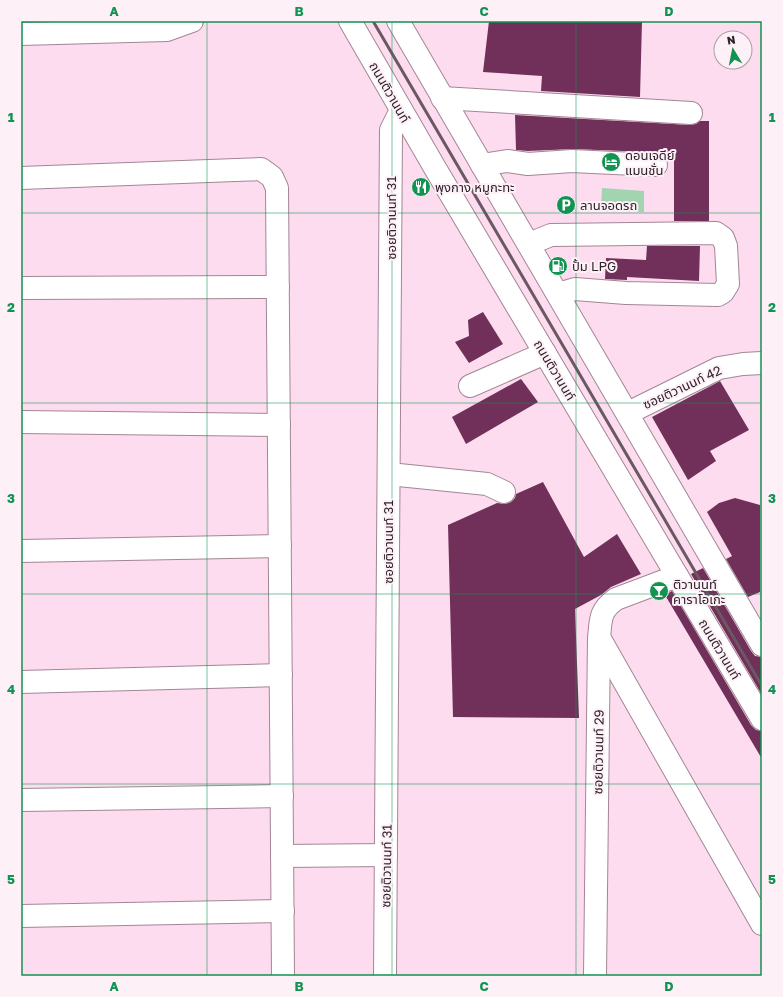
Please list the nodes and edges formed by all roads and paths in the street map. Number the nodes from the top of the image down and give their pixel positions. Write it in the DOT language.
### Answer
graph roads {
  1 [pos="192,21"];
  2 [pos="350,21"];
  3 [pos="398,21"];
  4 [pos="112,27"];
  5 [pos="21,34"];
  6 [pos="442,98"];
  7 [pos="401,110"];
  8 [pos="691,113"];
  9 [pos="482,165"];
  10 [pos="656,165"];
  11 [pos="21,178"];
  12 [pos="528,244"];
  13 [pos="21,288"];
  14 [pos="278,288"];
  15 [pos="558,294"];
  16 [pos="545,353"];
  17 [pos="762,363"];
  18 [pos="470,386"];
  19 [pos="628,413"];
  20 [pos="21,422"];
  21 [pos="279,425"];
  22 [pos="389,474"];
  23 [pos="504,492"];
  24 [pos="280,546"];
  25 [pos="21,552"];
  26 [pos="677,576"];
  27 [pos="599,638"];
  28 [pos="762,645"];
  29 [pos="281,675"];
  30 [pos="21,682"];
  31 [pos="762,719"];
  32 [pos="282,796"];
  33 [pos="21,800"];
  34 [pos="386,855"];
  35 [pos="282,856"];
  36 [pos="283,911"];
  37 [pos="21,916"];
  38 [pos="762,924"];
  39 [pos="283,976"];
  40 [pos="385,976"];
  41 [pos="595,976"];
  1 -- 4 [label="street"];
  2 -- 7 [label="street, ถนนติวานนท์"];
  3 -- 6 [label="street"];
  4 -- 5 [label="street"];
  6 -- 8 [label="street"];
  6 -- 9 [label="street"];
  7 -- 16 [label="street, ถนนติวานนท์"];
  7 -- 22 [label="street, ซอยติวานนท์ 31"];
  9 -- 10 [label="street"];
  9 -- 12 [label="street"];
  11 -- 14 [label="street"];
  12 -- 15 [label="street"];
  12 -- 15 [label="street"];
  13 -- 14 [label="street"];
  14 -- 21 [label="street"];
  15 -- 19 [label="street"];
  16 -- 18 [label="street"];
  16 -- 26 [label="street, ถนนติวานนท์"];
  17 -- 19 [label="street, ซอยติวานนท์ 42"];
  19 -- 28 [label="street"];
  20 -- 21 [label="street"];
  21 -- 24 [label="street"];
  22 -- 23 [label="street"];
  22 -- 34 [label="street, ซอยติวานนท์ 31"];
  24 -- 25 [label="street"];
  24 -- 29 [label="street"];
  26 -- 27 [label="street, ซอยติวานนท์ 29"];
  26 -- 31 [label="street, ถนนติวานนท์"];
  27 -- 38 [label="street"];
  27 -- 41 [label="street, ซอยติวานนท์ 29"];
  29 -- 30 [label="street"];
  29 -- 32 [label="street"];
  32 -- 33 [label="street"];
  32 -- 35 [label="street"];
  34 -- 35 [label="street"];
  34 -- 40 [label="street, ซอยติวานนท์ 31"];
  35 -- 36 [label="street"];
  36 -- 37 [label="street"];
  36 -- 39 [label="street"];
}
